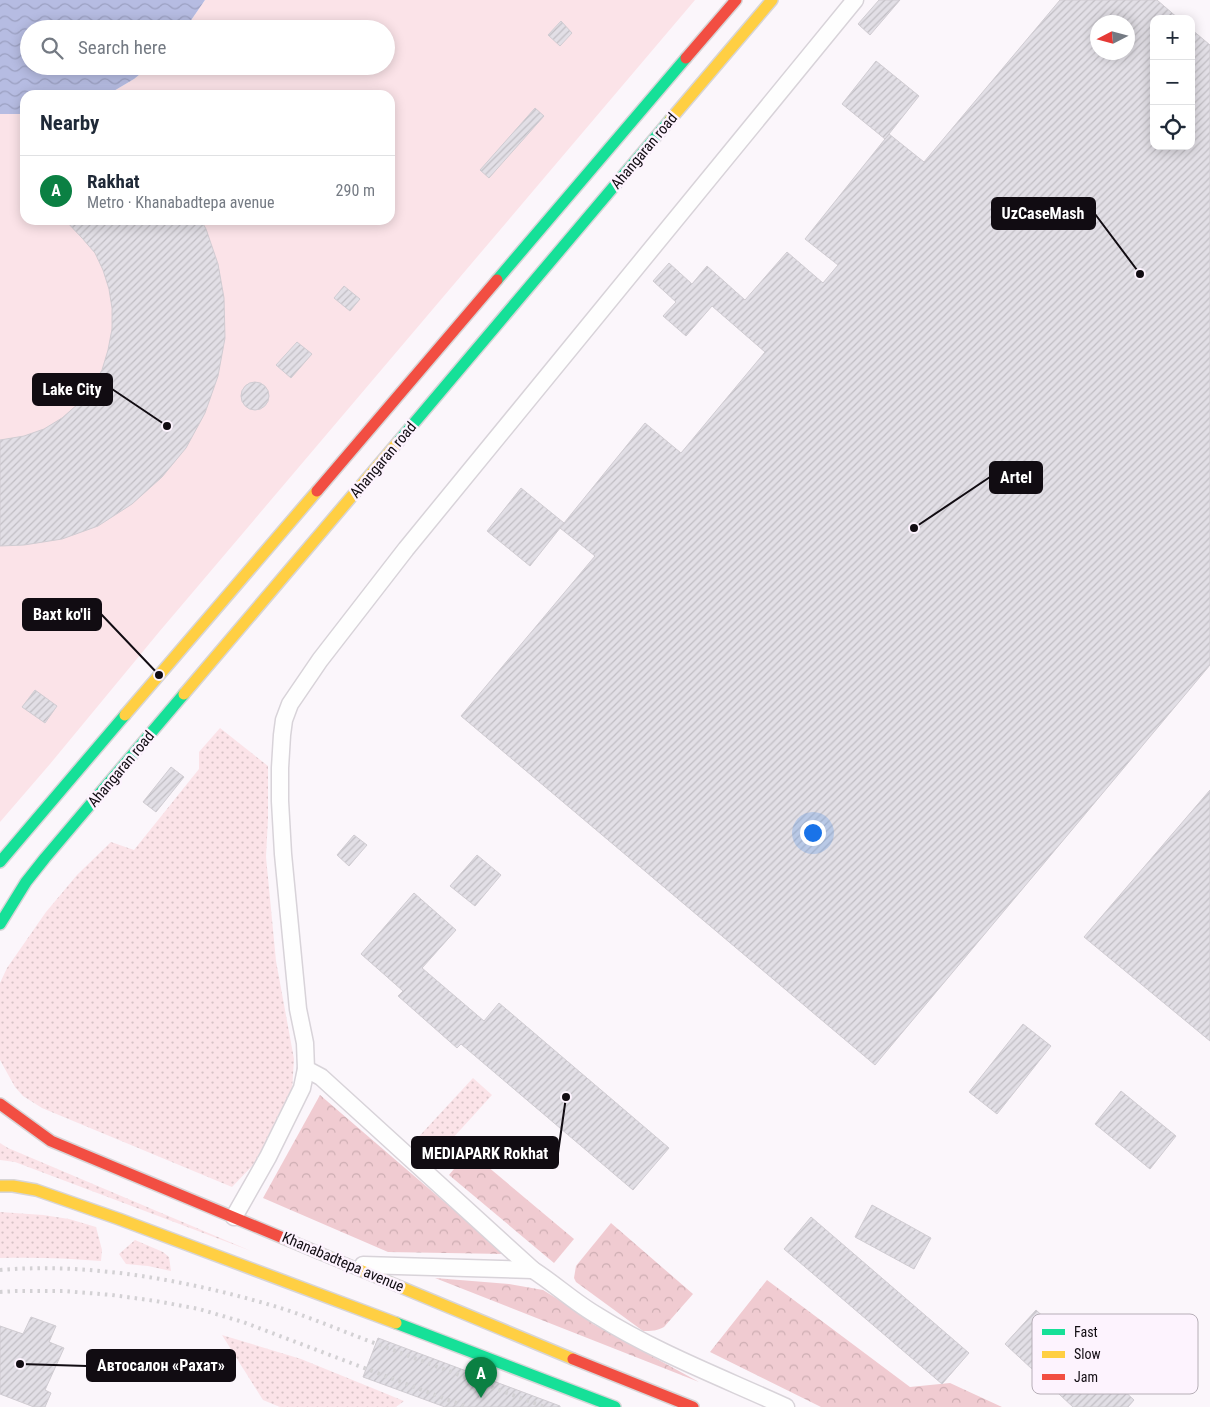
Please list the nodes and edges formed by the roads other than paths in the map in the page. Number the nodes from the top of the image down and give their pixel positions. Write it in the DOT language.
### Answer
graph roads {
  1 [pos="736,0"];
  2 [pos="772,0"];
  3 [pos="855,0"];
  4 [pos="0,862"];
  5 [pos="0,924"];
  6 [pos="306,1069"];
  7 [pos="1,1104"];
  8 [pos="0,1186"];
  9 [pos="234,1217"];
  10 [pos="348,1265"];
  11 [pos="533,1270"];
  12 [pos="615,1407"];
  13 [pos="693,1407"];
  14 [pos="786,1407"];
  1 -- 4 [label="highway, Ahangaran road"];
  2 -- 5 [label="highway, Ahangaran road"];
  3 -- 6 [label="street"];
  6 -- 9 [label="street"];
  6 -- 11 [label="street"];
  7 -- 9 [label="highway, Khanabadtepa avenue"];
  8 -- 12 [label="highway"];
  9 -- 10 [label="highway, Khanabadtepa avenue"];
  10 -- 11 [label="street"];
  10 -- 13 [label="highway, Khanabadtepa avenue"];
  11 -- 14 [label="street"];
}
